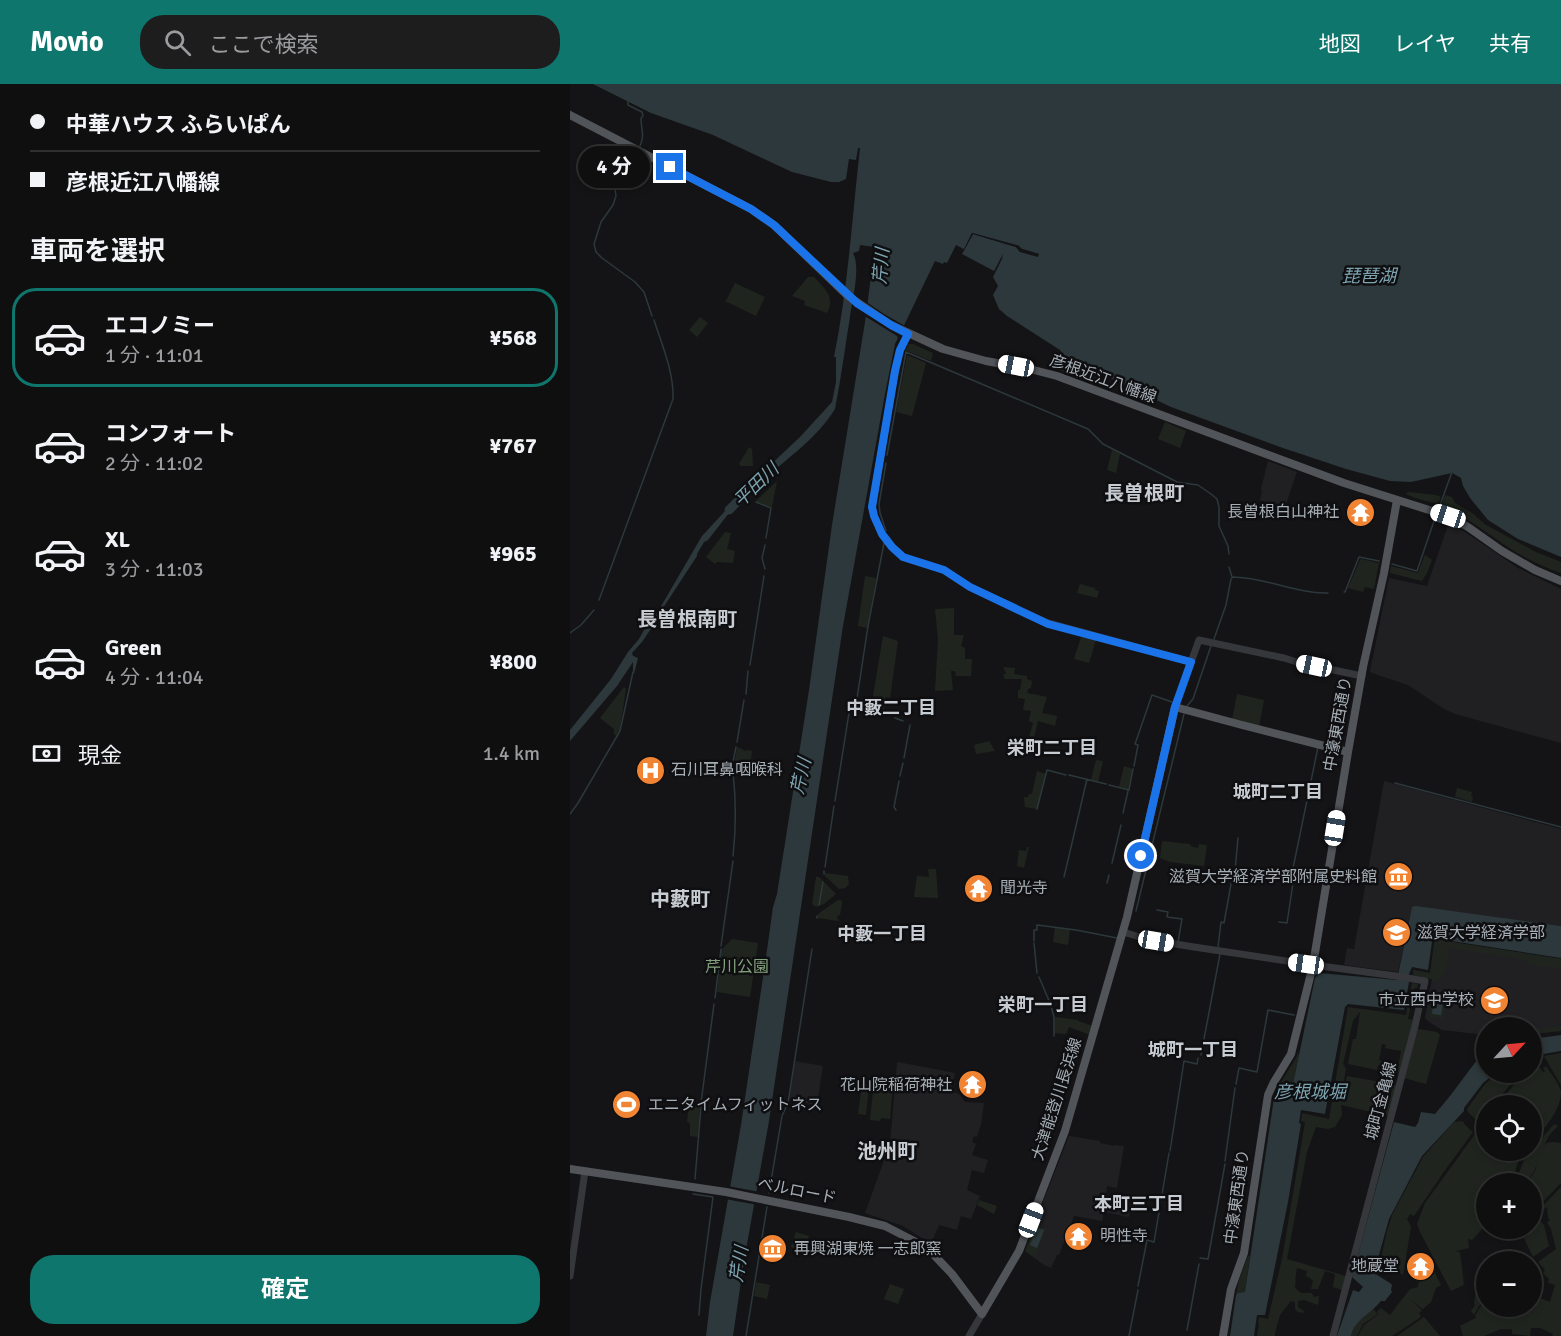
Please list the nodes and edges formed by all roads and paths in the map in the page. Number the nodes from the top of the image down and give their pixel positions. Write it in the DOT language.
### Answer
graph roads {
  1 [pos="570,115"];
  2 [pos="906,333"];
  3 [pos="1397,500"];
  4 [pos="1561,581"];
  5 [pos="1191,662"];
  6 [pos="1362,676"];
  7 [pos="1182,709"];
  8 [pos="1348,752"];
  9 [pos="1123,932"];
  10 [pos="1312,965"];
  11 [pos="570,1169"];
  12 [pos="585,1171"];
  13 [pos="570,1276"];
  14 [pos="982,1314"];
  15 [pos="969,1336"];
  16 [pos="1223,1336"];
  17 [pos="1333,1336"];
  1 -- 2 [label="main road, 彦根近江八幡線"];
  2 -- 3 [label="main road, 彦根近江八幡線"];
  2 -- 5 [label="street"];
  3 -- 4 [label="main road"];
  3 -- 6 [label="main road, 中濠東西通り"];
  5 -- 6 [label="street"];
  5 -- 7 [label="street"];
  6 -- 8 [label="main road, 中濠東西通り"];
  7 -- 8 [label="main road"];
  7 -- 9 [label="main road, 大津能登川長浜線"];
  8 -- 10 [label="main road, 中濠東西通り"];
  9 -- 10 [label="street, 城町金亀線"];
  9 -- 14 [label="main road, 大津能登川長浜線"];
  10 -- 16 [label="main road, 中濠東西通り"];
  10 -- 17 [label="street, 城町金亀線"];
  11 -- 12 [label="main road, ベルロード"];
  12 -- 13 [label="street"];
  12 -- 14 [label="main road, ベルロード"];
  14 -- 15 [label="street"];
}
